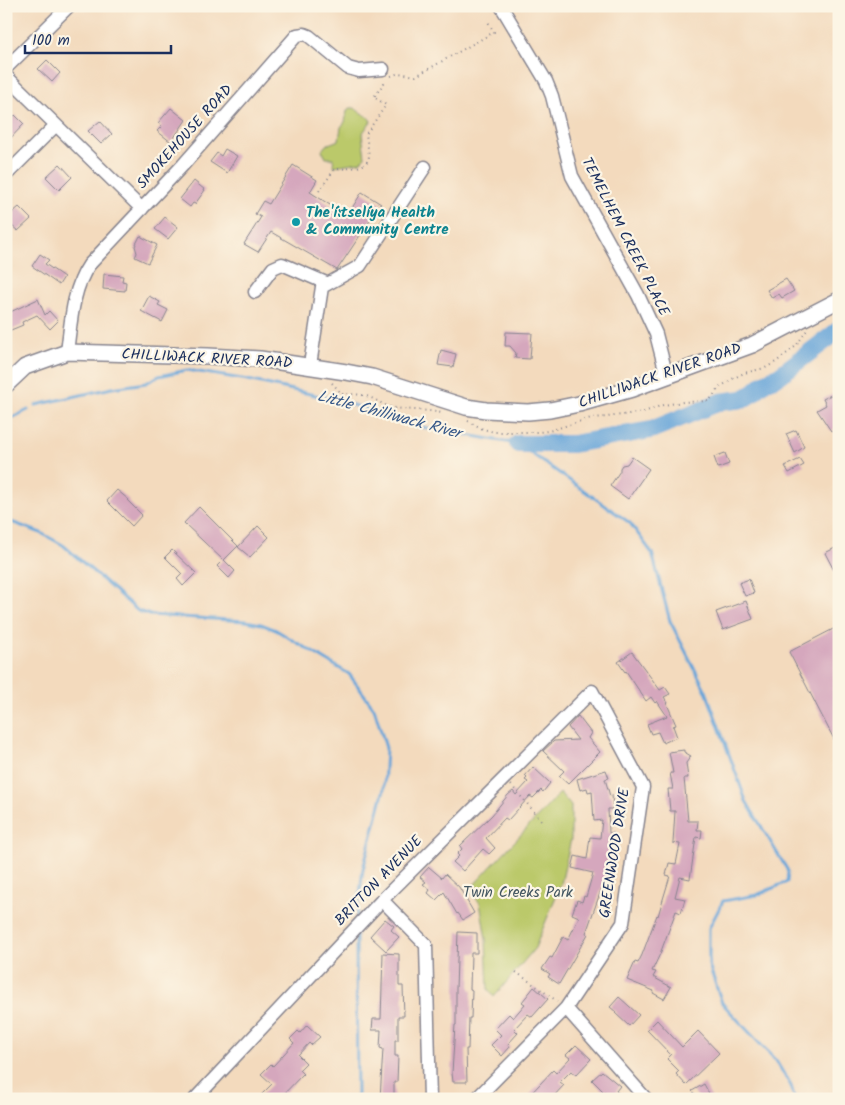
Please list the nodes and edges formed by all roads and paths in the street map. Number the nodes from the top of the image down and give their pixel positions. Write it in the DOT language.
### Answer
graph roads {
  1 [pos="69,6"];
  2 [pos="502,6"];
  3 [pos="487,20"];
  4 [pos="6,68"];
  5 [pos="383,69"];
  6 [pos="6,76"];
  7 [pos="56,125"];
  8 [pos="425,167"];
  9 [pos="6,175"];
  10 [pos="319,191"];
  11 [pos="142,209"];
  12 [pos="326,283"];
  13 [pos="255,292"];
  14 [pos="839,300"];
  15 [pos="67,352"];
  16 [pos="310,365"];
  17 [pos="667,377"];
  18 [pos="6,385"];
  19 [pos="592,692"];
  20 [pos="505,778"];
  21 [pos="542,821"];
  22 [pos="382,900"];
  23 [pos="516,972"];
  24 [pos="566,1008"];
  25 [pos="195,1099"];
  26 [pos="430,1099"];
  27 [pos="476,1099"];
  28 [pos="646,1099"];
  1 -- 4 [label="street"];
  2 -- 17 [label="street, TEMELHEM CREEK PLACE"];
  3 -- 10 [label="path"];
  5 -- 11 [label="street, SMOKEHOUSE ROAD"];
  6 -- 7 [label="street"];
  7 -- 9 [label="street"];
  7 -- 11 [label="street"];
  8 -- 12 [label="street"];
  11 -- 15 [label="street, SMOKEHOUSE ROAD"];
  12 -- 13 [label="street"];
  12 -- 16 [label="street"];
  14 -- 17 [label="main road, CHILLIWACK RIVER ROAD"];
  15 -- 16 [label="main road, CHILLIWACK RIVER ROAD"];
  15 -- 18 [label="main road, CHILLIWACK RIVER ROAD"];
  16 -- 17 [label="main road, CHILLIWACK RIVER ROAD"];
  19 -- 20 [label="street, BRITTON AVENUE"];
  19 -- 24 [label="street, GREENWOOD DRIVE"];
  20 -- 21 [label="path"];
  20 -- 22 [label="street, BRITTON AVENUE"];
  22 -- 25 [label="street, BRITTON AVENUE"];
  22 -- 26 [label="street"];
  23 -- 24 [label="path"];
  24 -- 27 [label="street, GREENWOOD DRIVE"];
  24 -- 28 [label="street"];
}
